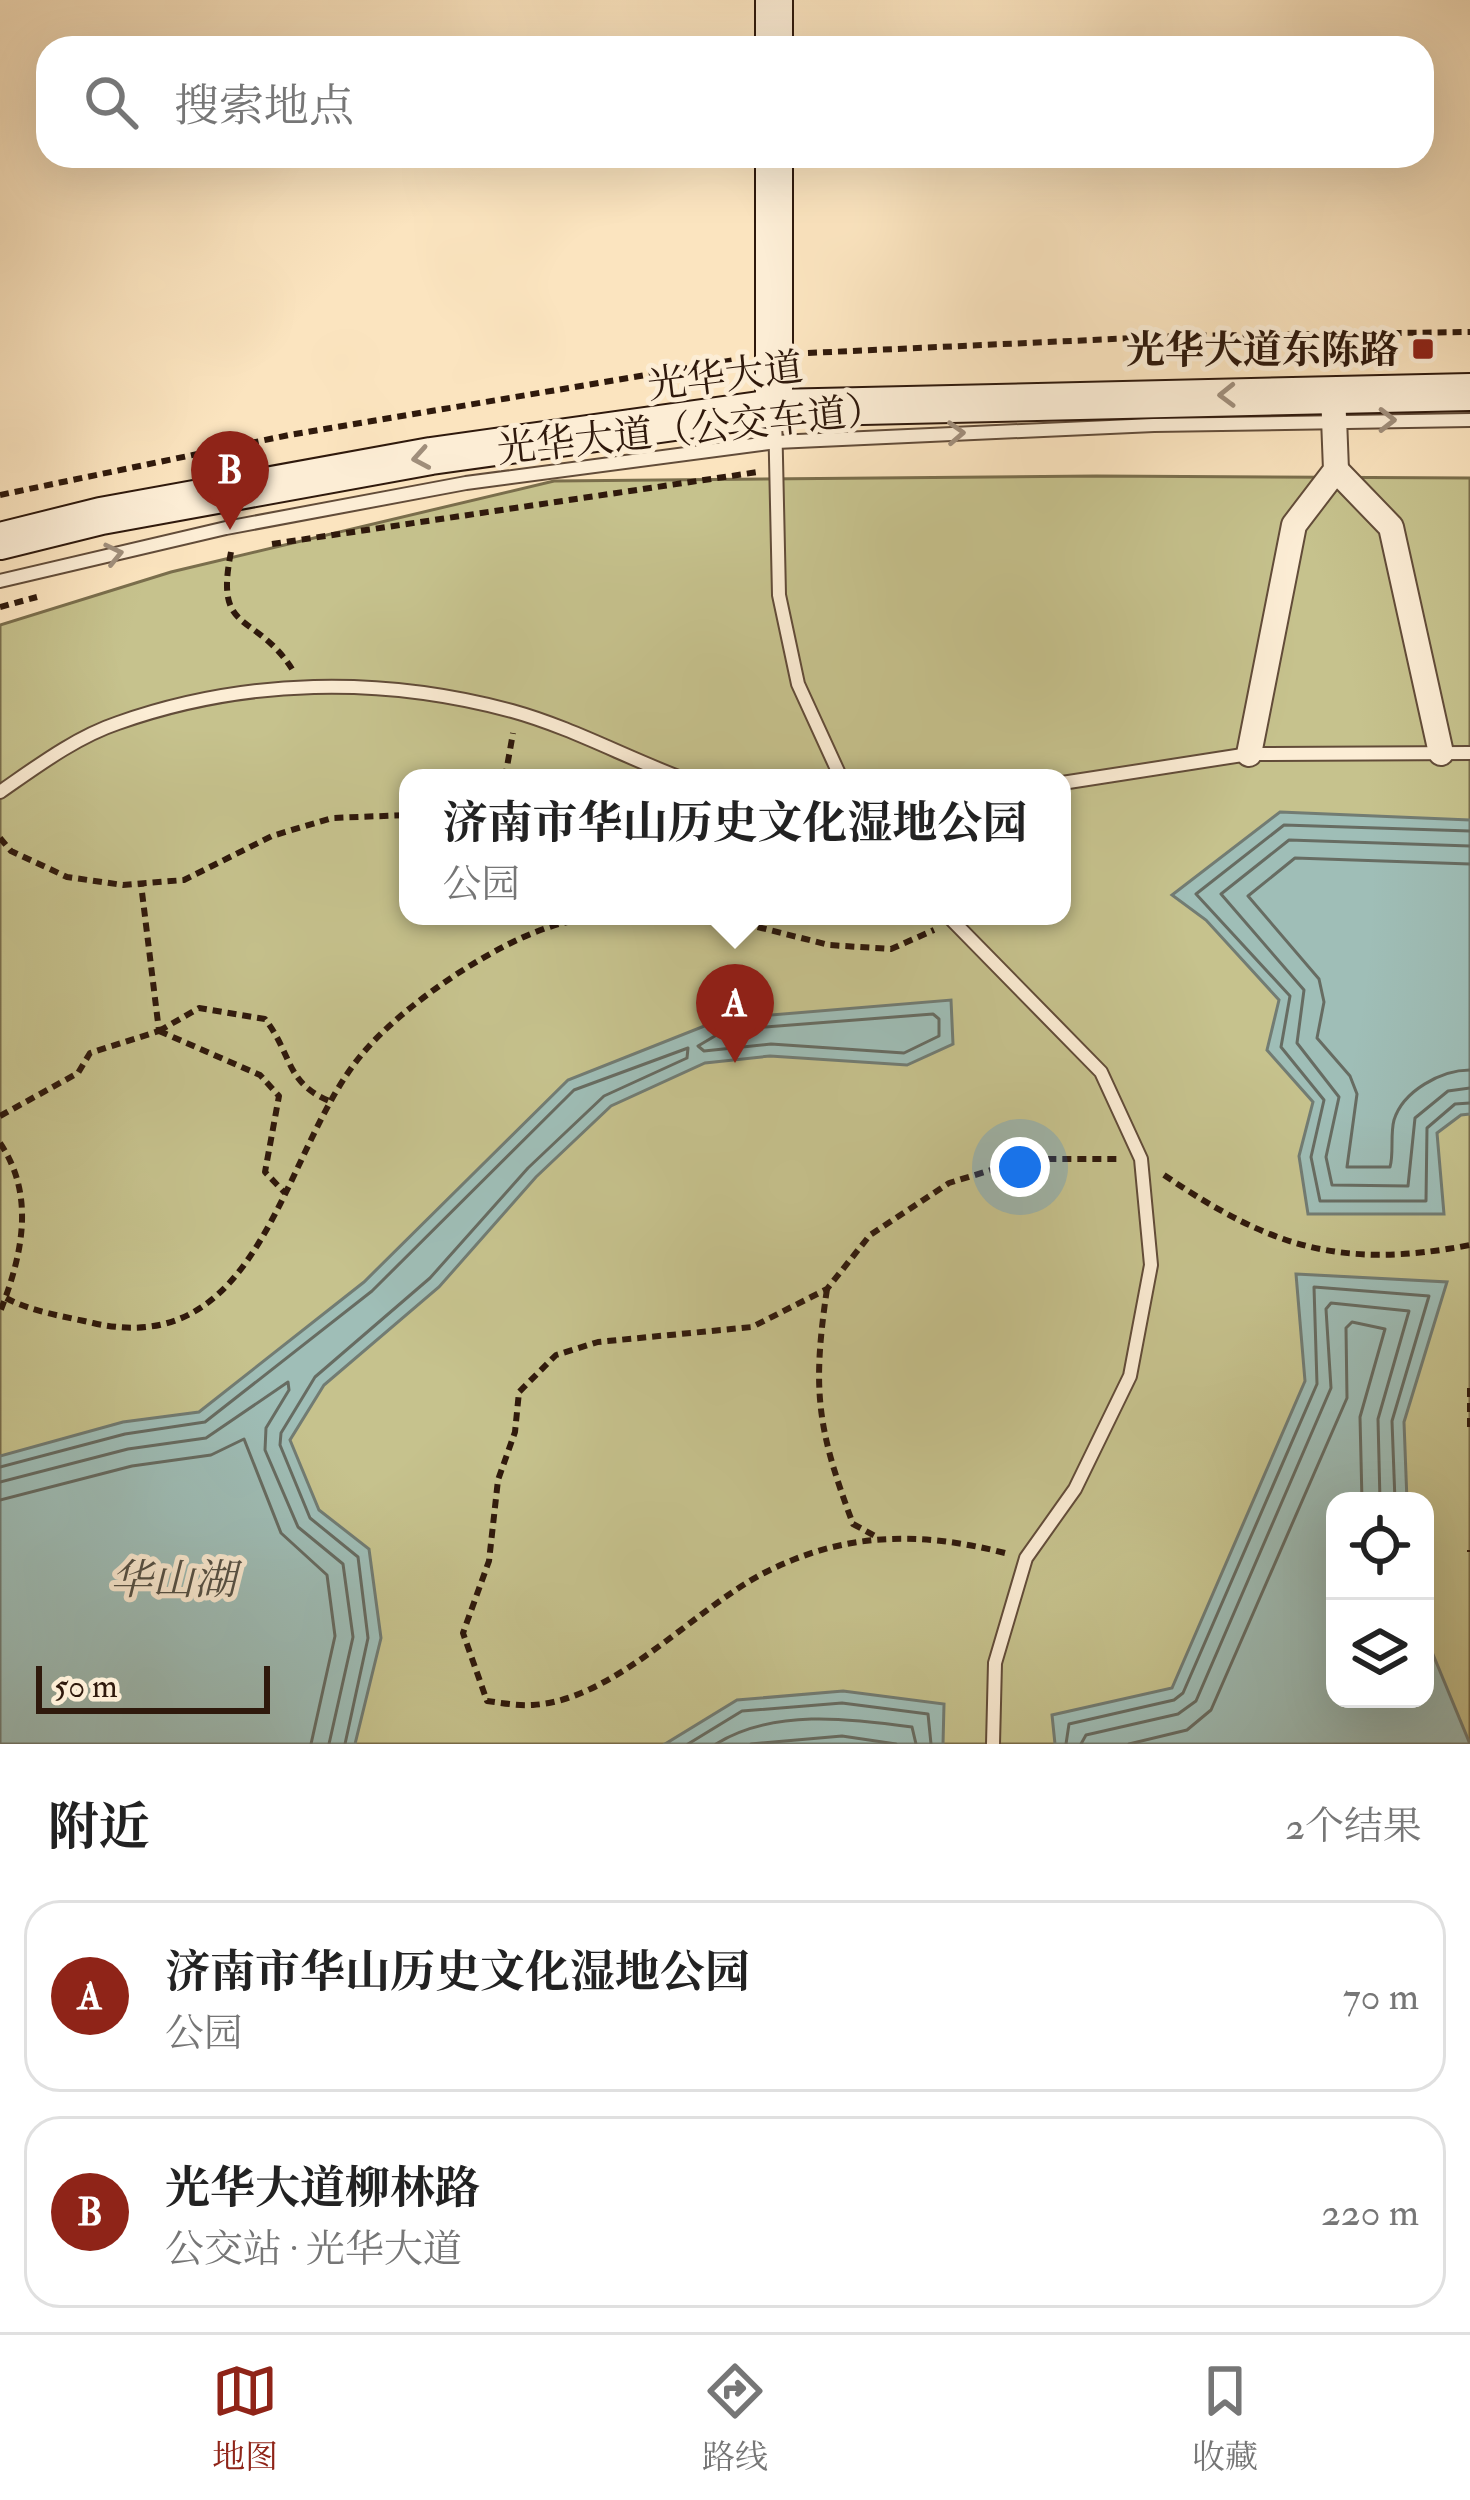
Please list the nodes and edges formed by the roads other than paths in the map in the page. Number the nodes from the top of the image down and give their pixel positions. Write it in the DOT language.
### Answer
graph roads {
  1 [pos="774,0"];
  2 [pos="774,36"];
  3 [pos="774,168"];
  4 [pos="1470,392"];
  5 [pos="1334,406"];
  6 [pos="1470,420"];
  7 [pos="775,425"];
  8 [pos="1336,470"];
  9 [pos="0,541"];
  10 [pos="0,581"];
  11 [pos="1441,752"];
  12 [pos="1470,753"];
  13 [pos="1249,754"];
  14 [pos="659,769"];
  15 [pos="837,769"];
  16 [pos="1071,781"];
  17 [pos="0,792"];
  18 [pos="958,925"];
  19 [pos="993,1744"];
  1 -- 2 [label="main road"];
  3 -- 7 [label="main road"];
  4 -- 5 [label="main road, 光华大道"];
  5 -- 6 [label="lane, one-way"];
  5 -- 7 [label="main road, 光华大道"];
  5 -- 8 [label="street"];
  7 -- 9 [label="main road, 光华大道, one-way"];
  10 -- 7 [label="lane, 光华大道（公交车道）, one-way"];
  7 -- 15 [label="lane"];
  8 -- 11 [label="street"];
  8 -- 13 [label="street"];
  11 -- 12 [label="lane"];
  11 -- 13 [label="lane"];
  13 -- 16 [label="lane"];
  14 -- 17 [label="lane"];
  18 -- 19 [label="lane"];
}
